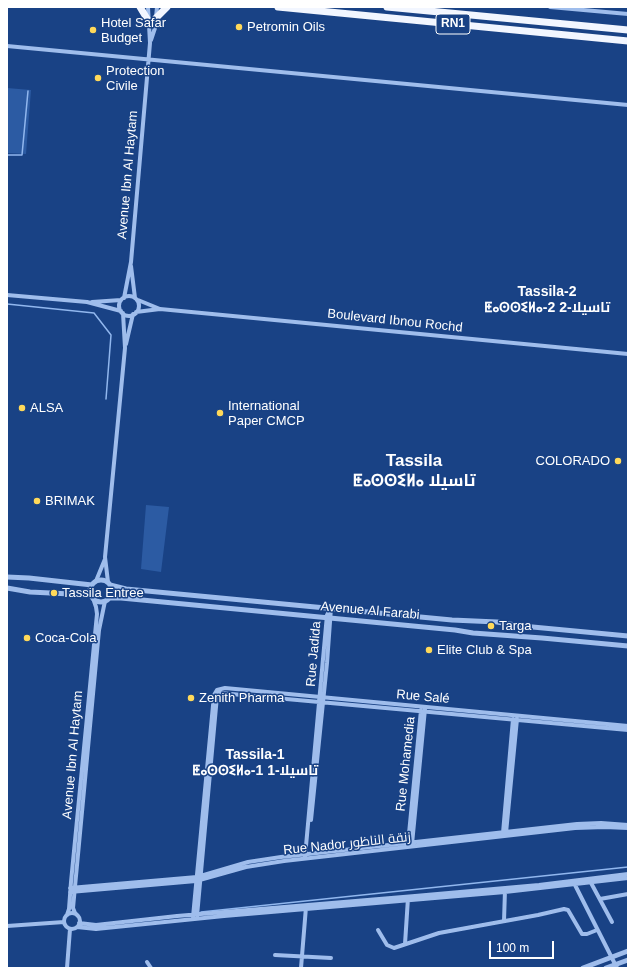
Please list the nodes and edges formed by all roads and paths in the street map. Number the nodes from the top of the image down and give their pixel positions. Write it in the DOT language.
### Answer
graph roads {
  1 [pos="140,7"];
  2 [pos="148,7"];
  3 [pos="157,7"];
  4 [pos="167,7"];
  5 [pos="278,7"];
  6 [pos="386,7"];
  7 [pos="550,7"];
  8 [pos="568,8"];
  9 [pos="628,14"];
  10 [pos="156,18"];
  11 [pos="149,22"];
  12 [pos="628,30"];
  13 [pos="628,41"];
  14 [pos="150,42"];
  15 [pos="7,46"];
  16 [pos="149,60"];
  17 [pos="628,105"];
  18 [pos="130,262"];
  19 [pos="7,295"];
  20 [pos="122,299"];
  21 [pos="136,299"];
  22 [pos="87,302"];
  23 [pos="160,309"];
  24 [pos="122,312"];
  25 [pos="135,313"];
  26 [pos="125,348"];
  27 [pos="628,354"];
  28 [pos="106,556"];
  29 [pos="7,577"];
  30 [pos="94,583"];
  31 [pos="109,584"];
  32 [pos="7,588"];
  33 [pos="92,597"];
  34 [pos="107,600"];
  35 [pos="331,608"];
  36 [pos="329,618"];
  37 [pos="628,636"];
  38 [pos="628,646"];
  39 [pos="322,699"];
  40 [pos="423,709"];
  41 [pos="515,718"];
  42 [pos="628,726"];
  43 [pos="628,730"];
  44 [pos="82,799"];
  45 [pos="628,825"];
  46 [pos="628,828"];
  47 [pos="504,834"];
  48 [pos="410,845"];
  49 [pos="306,856"];
  50 [pos="628,874"];
  51 [pos="628,878"];
  52 [pos="198,879"];
  53 [pos="591,880"];
  54 [pos="574,882"];
  55 [pos="70,890"];
  56 [pos="75,890"];
  57 [pos="505,890"];
  58 [pos="628,894"];
  59 [pos="408,899"];
  60 [pos="600,899"];
  61 [pos="306,907"];
  62 [pos="67,915"];
  63 [pos="78,916"];
  64 [pos="195,917"];
  65 [pos="504,921"];
  66 [pos="64,922"];
  67 [pos="612,922"];
  68 [pos="78,925"];
  69 [pos="7,926"];
  70 [pos="70,929"];
  71 [pos="378,930"];
  72 [pos="598,930"];
  73 [pos="405,944"];
  74 [pos="628,951"];
  75 [pos="275,954"];
  76 [pos="302,957"];
  77 [pos="611,957"];
  78 [pos="331,958"];
  79 [pos="628,960"];
  80 [pos="147,962"];
  81 [pos="616,966"];
  82 [pos="67,968"];
  83 [pos="150,968"];
  84 [pos="301,968"];
  85 [pos="583,968"];
  86 [pos="606,968"];
  1 -- 11 [label="highway"];
  2 -- 11 [label="street, Avenue Ibn Al Haytam"];
  3 -- 10 [label="street, Avenue Ibn Al Haytam"];
  4 -- 10 [label="highway"];
  5 -- 13 [label="highway, RN1"];
  6 -- 12 [label="highway, RN1"];
  7 -- 8 [label="street"];
  8 -- 9 [label="street"];
  10 -- 14 [label="street, Avenue Ibn Al Haytam"];
  11 -- 14 [label="street, Avenue Ibn Al Haytam"];
  14 -- 16 [label="street, Avenue Ibn Al Haytam"];
  15 -- 16 [label="street"];
  16 -- 17 [label="street"];
  16 -- 18 [label="street, Avenue Ibn Al Haytam"];
  18 -- 20 [label="street, Avenue Ibn Al Haytam"];
  18 -- 21 [label="street, Avenue Ibn Al Haytam"];
  19 -- 22 [label="street"];
  20 -- 21 [label="street"];
  20 -- 22 [label="street"];
  20 -- 24 [label="street"];
  21 -- 23 [label="street, Boulevard Ibnou Rochd"];
  21 -- 25 [label="street"];
  22 -- 24 [label="street"];
  23 -- 25 [label="street, Boulevard Ibnou Rochd"];
  23 -- 27 [label="street, Boulevard Ibnou Rochd"];
  24 -- 25 [label="street"];
  24 -- 26 [label="street"];
  25 -- 26 [label="street"];
  26 -- 28 [label="street"];
  28 -- 30 [label="street"];
  28 -- 31 [label="street"];
  29 -- 30 [label="street"];
  30 -- 31 [label="street"];
  30 -- 33 [label="street"];
  31 -- 34 [label="street"];
  31 -- 35 [label="street, Avenue Al Farabi"];
  32 -- 33 [label="street"];
  33 -- 34 [label="street"];
  33 -- 44 [label="street, Avenue Ibn Al Haytam"];
  34 -- 36 [label="street, Avenue Al Farabi"];
  34 -- 44 [label="street, Avenue Ibn Al Haytam"];
  35 -- 36 [label="street, Rue Jadida"];
  35 -- 37 [label="street, Avenue Al Farabi"];
  36 -- 38 [label="street, Avenue Al Farabi"];
  36 -- 39 [label="street, Rue Jadida"];
  39 -- 40 [label="street, Rue Salé"];
  39 -- 49 [label="street, Rue Jadida"];
  39 -- 52 [label="street, Rue Salé"];
  40 -- 41 [label="street, Rue Salé"];
  40 -- 48 [label="street, Rue Mohamedia"];
  41 -- 42 [label="street, Rue Salé"];
  41 -- 43 [label="street, Rue Salé"];
  41 -- 47 [label="street"];
  44 -- 55 [label="street, Avenue Ibn Al Haytam"];
  44 -- 56 [label="street, Avenue Ibn Al Haytam"];
  45 -- 47 [label="street, Rue Nador زنقة الناظور"];
  46 -- 47 [label="street, Rue Nador زنقة الناظور"];
  47 -- 48 [label="street, Rue Nador زنقة الناظور"];
  48 -- 49 [label="street, Rue Nador زنقة الناظور"];
  49 -- 52 [label="street, Rue Nador زنقة الناظور"];
  50 -- 53 [label="street"];
  51 -- 53 [label="street"];
  52 -- 56 [label="street, Rue Nador زنقة الناظور"];
  52 -- 64 [label="street"];
  53 -- 54 [label="street"];
  53 -- 60 [label="street"];
  54 -- 57 [label="street"];
  54 -- 72 [label="street"];
  55 -- 56 [label="street, Rue Nador زنقة الناظور"];
  55 -- 62 [label="street, Avenue Ibn Al Haytam"];
  56 -- 63 [label="street, Avenue Ibn Al Haytam"];
  57 -- 59 [label="street"];
  57 -- 65 [label="street"];
  58 -- 60 [label="street"];
  59 -- 61 [label="street"];
  59 -- 73 [label="street"];
  60 -- 67 [label="street"];
  61 -- 64 [label="street"];
  61 -- 76 [label="street"];
  62 -- 63 [label="street"];
  62 -- 66 [label="street"];
  63 -- 68 [label="street"];
  64 -- 68 [label="street"];
  65 -- 72 [label="street"];
  65 -- 73 [label="street"];
  66 -- 69 [label="street"];
  66 -- 70 [label="street"];
  68 -- 70 [label="street"];
  70 -- 82 [label="street"];
  71 -- 73 [label="street"];
  72 -- 77 [label="street"];
  74 -- 77 [label="street"];
  75 -- 76 [label="street"];
  76 -- 78 [label="street"];
  76 -- 84 [label="street"];
  77 -- 81 [label="street"];
  77 -- 85 [label="street"];
  79 -- 81 [label="street"];
  80 -- 83 [label="street"];
  81 -- 86 [label="street"];
}
